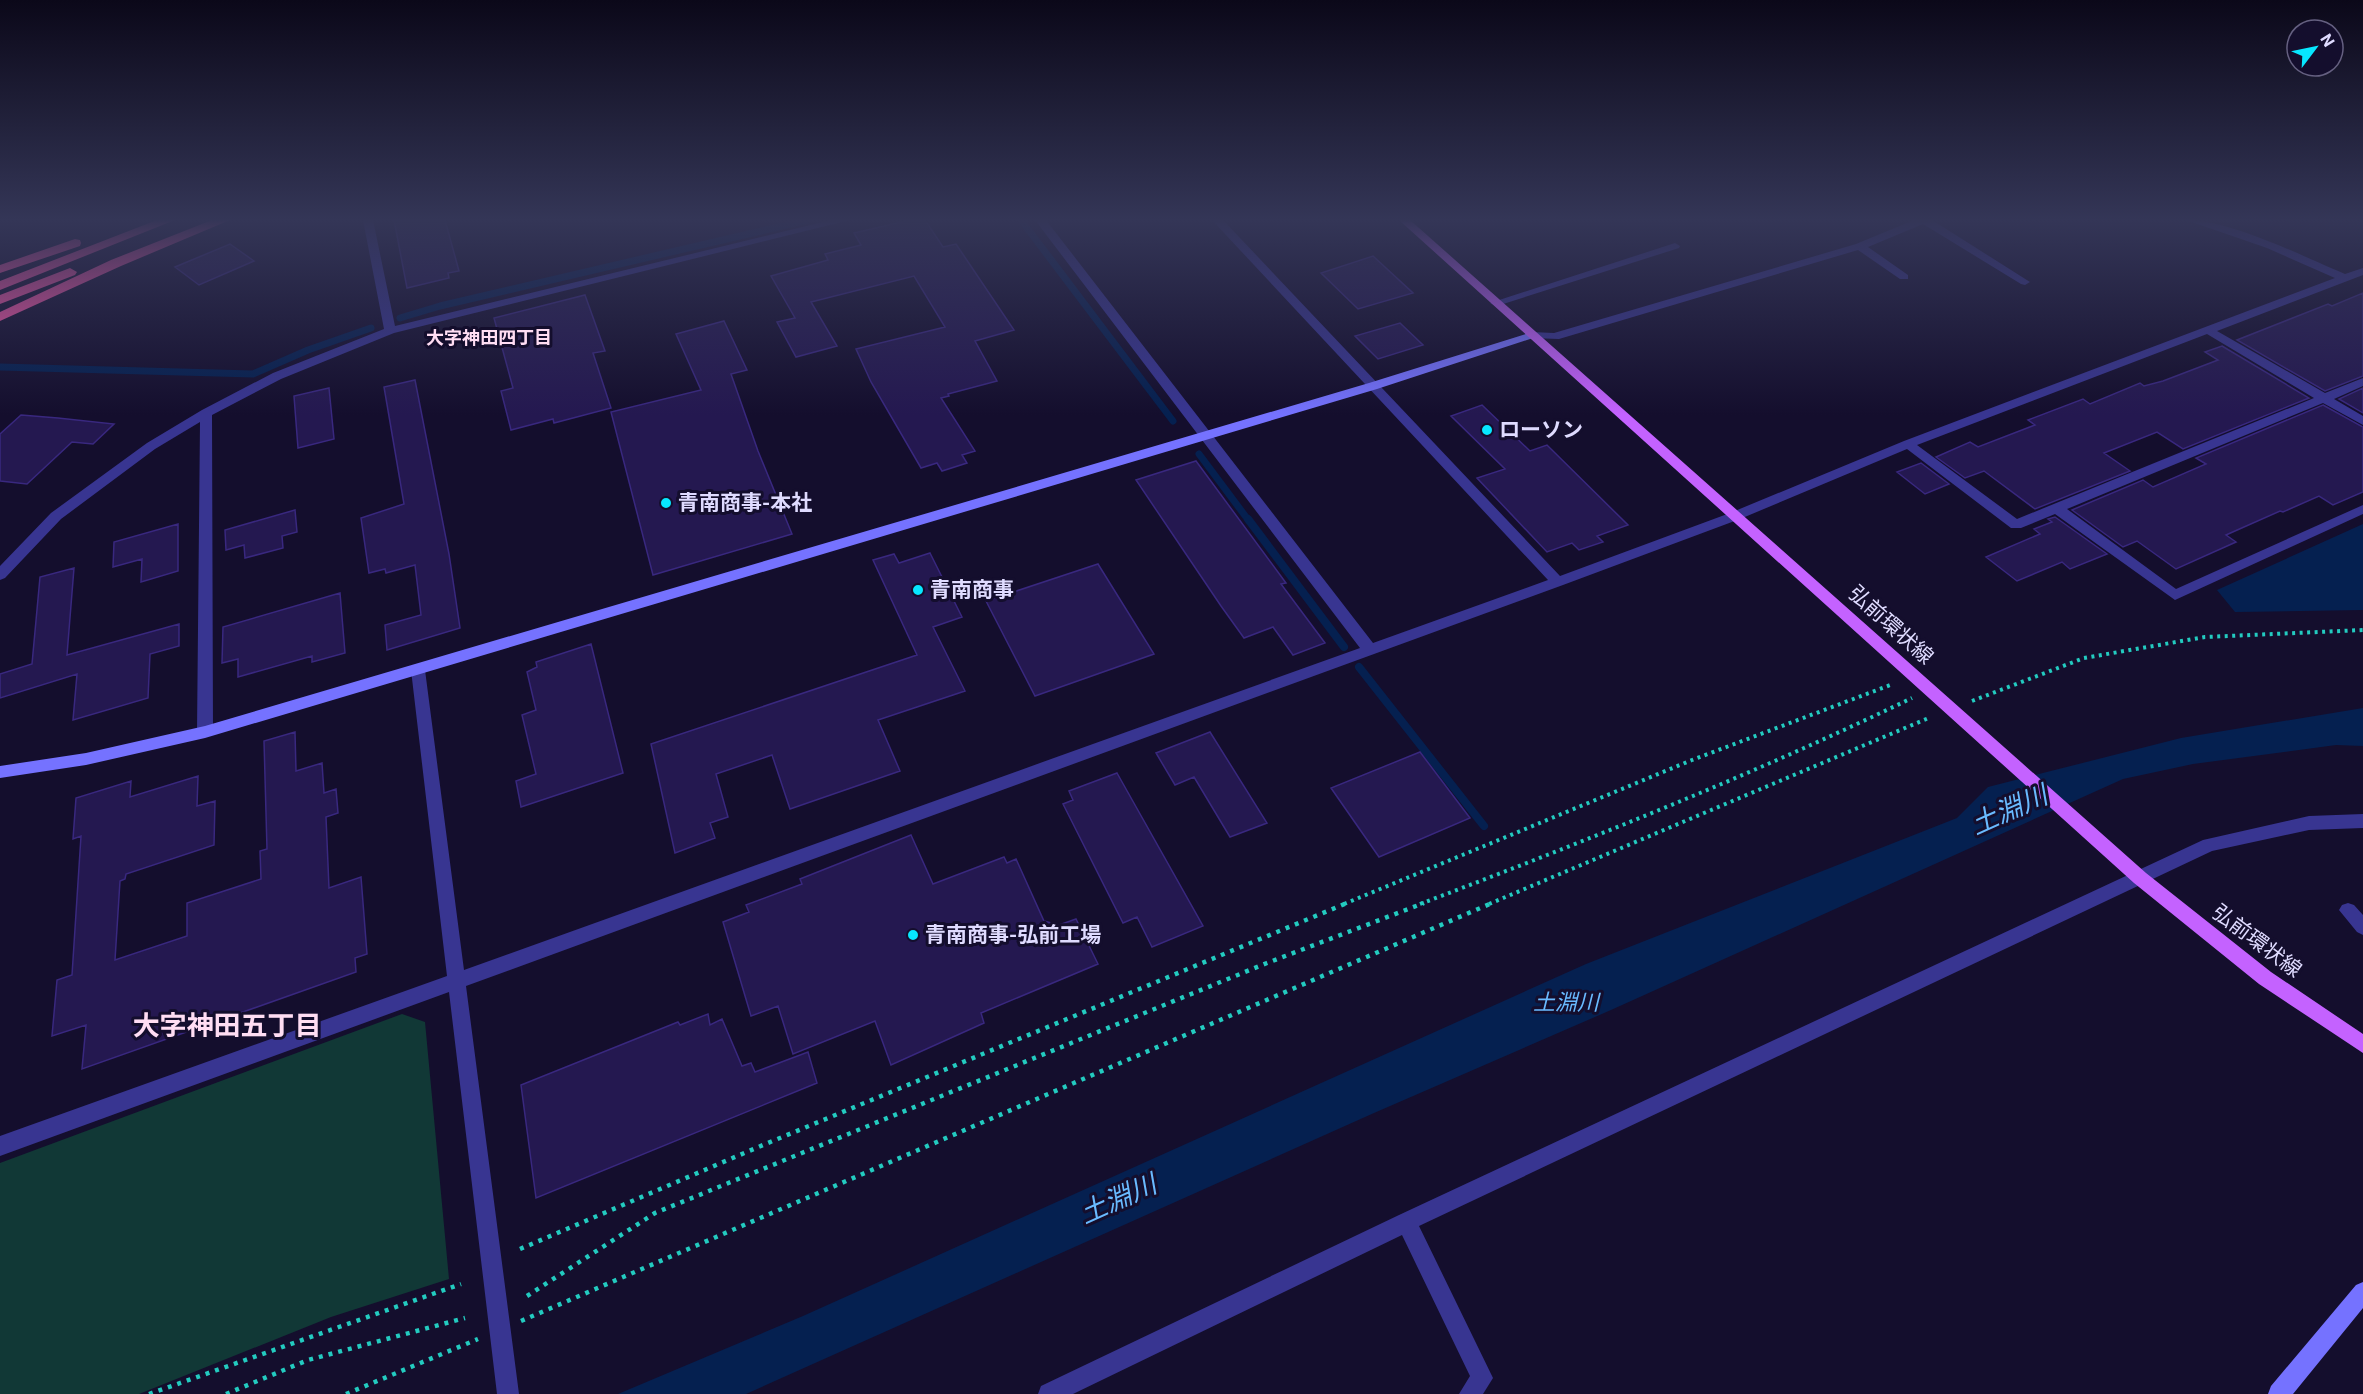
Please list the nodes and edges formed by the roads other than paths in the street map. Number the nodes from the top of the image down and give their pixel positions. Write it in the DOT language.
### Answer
graph roads {
  1 [pos="40,285"];
  2 [pos="66,285"];
  3 [pos="381,285"];
  4 [pos="572,285"];
  5 [pos="1090,285"];
  6 [pos="1278,285"];
  7 [pos="1476,285"];
  8 [pos="1552,285"];
  9 [pos="1729,285"];
  10 [pos="2326,285"];
  11 [pos="0,300"];
  12 [pos="1496,303"];
  13 [pos="0,316"];
  14 [pos="2208,330"];
  15 [pos="390,331"];
  16 [pos="1532,335"];
  17 [pos="2363,382"];
  18 [pos="1373,386"];
  19 [pos="2324,398"];
  20 [pos="206,413"];
  21 [pos="2363,421"];
  22 [pos="1205,435"];
  23 [pos="1908,444"];
  24 [pos="2056,508"];
  25 [pos="2363,509"];
  26 [pos="1735,516"];
  27 [pos="0,575"];
  28 [pos="1558,582"];
  29 [pos="1371,651"];
  30 [pos="418,669"];
  31 [pos="205,732"];
  32 [pos="0,772"];
  33 [pos="2363,821"];
  34 [pos="2140,878"];
  35 [pos="2348,910"];
  36 [pos="2363,927"];
  37 [pos="456,981"];
  38 [pos="2363,1044"];
  39 [pos="0,1146"];
  40 [pos="1406,1222"];
  41 [pos="2363,1292"];
  42 [pos="508,1394"];
  43 [pos="1049,1394"];
  44 [pos="1470,1394"];
  45 [pos="2279,1394"];
  1 -- 11 [label="highway"];
  2 -- 13 [label="highway"];
  3 -- 15 [label="street"];
  4 -- 15 [label="street"];
  5 -- 22 [label="street"];
  6 -- 18 [label="street"];
  7 -- 12 [label="main road, 弘前環状線"];
  8 -- 12 [label="street"];
  9 -- 16 [label="street"];
  10 -- 14 [label="street"];
  12 -- 16 [label="main road, 弘前環状線"];
  14 -- 19 [label="street"];
  14 -- 23 [label="street"];
  15 -- 20 [label="street"];
  16 -- 18 [label="street"];
  16 -- 26 [label="main road, 弘前環状線"];
  17 -- 19 [label="street"];
  18 -- 22 [label="street"];
  18 -- 28 [label="street"];
  19 -- 21 [label="street"];
  19 -- 24 [label="street"];
  20 -- 27 [label="street"];
  20 -- 31 [label="street"];
  22 -- 29 [label="street"];
  22 -- 30 [label="street"];
  23 -- 24 [label="street"];
  23 -- 26 [label="street"];
  24 -- 25 [label="street"];
  26 -- 28 [label="street"];
  26 -- 34 [label="main road, 弘前環状線"];
  28 -- 29 [label="street"];
  29 -- 37 [label="street"];
  30 -- 31 [label="street"];
  30 -- 37 [label="street"];
  31 -- 32 [label="street"];
  33 -- 34 [label="street"];
  34 -- 38 [label="main road, 弘前環状線"];
  34 -- 40 [label="street"];
  35 -- 36 [label="street"];
  37 -- 39 [label="street"];
  37 -- 42 [label="street"];
  40 -- 43 [label="street"];
  40 -- 44 [label="street"];
  41 -- 45 [label="street"];
}
